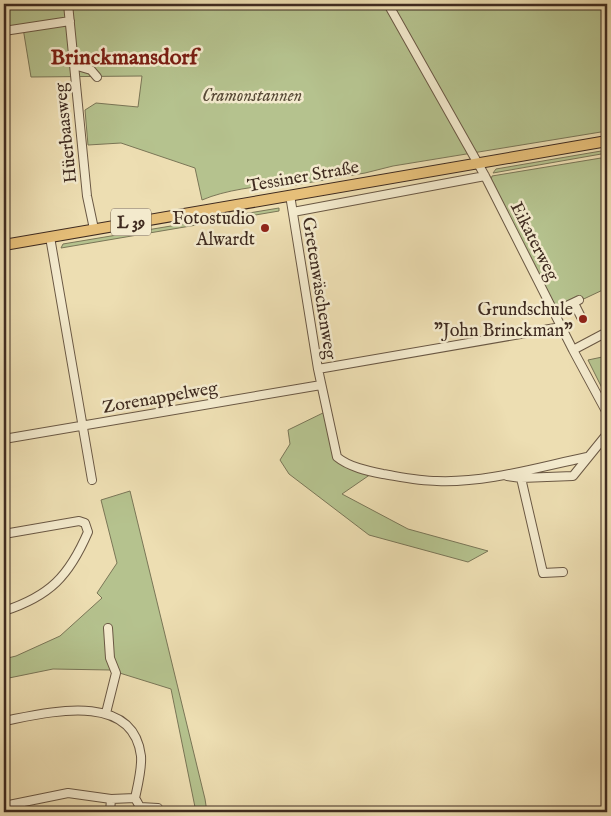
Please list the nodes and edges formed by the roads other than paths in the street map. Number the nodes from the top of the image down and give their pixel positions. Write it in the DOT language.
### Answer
graph roads {
  1 [pos="68,4"];
  2 [pos="388,4"];
  3 [pos="70,21"];
  4 [pos="4,31"];
  5 [pos="74,65"];
  6 [pos="97,77"];
  7 [pos="607,141"];
  8 [pos="478,163"];
  9 [pos="487,179"];
  10 [pos="290,195"];
  11 [pos="293,212"];
  12 [pos="94,229"];
  13 [pos="50,237"];
  14 [pos="4,245"];
  15 [pos="554,312"];
  16 [pos="581,317"];
  17 [pos="561,326"];
  18 [pos="607,332"];
  19 [pos="573,350"];
  20 [pos="318,369"];
  21 [pos="321,386"];
  22 [pos="607,413"];
  23 [pos="84,426"];
  24 [pos="607,434"];
  25 [pos="4,439"];
  26 [pos="587,457"];
  27 [pos="503,475"];
  28 [pos="521,478"];
  29 [pos="92,480"];
  30 [pos="4,534"];
  31 [pos="563,572"];
  32 [pos="4,610"];
  33 [pos="108,628"];
  34 [pos="106,714"];
  35 [pos="4,721"];
  36 [pos="135,798"];
  37 [pos="111,799"];
  38 [pos="4,806"];
  39 [pos="158,808"];
  40 [pos="110,812"];
  1 -- 3 [label="street, Hüerbaasweg"];
  2 -- 8 [label="street, Eikaterweg"];
  3 -- 4 [label="street"];
  3 -- 5 [label="street, Hüerbaasweg"];
  5 -- 6 [label="street"];
  5 -- 12 [label="street, Hüerbaasweg"];
  7 -- 8 [label="main road, Tessiner Straße / L 39"];
  8 -- 9 [label="street, Eikaterweg"];
  8 -- 10 [label="main road, Tessiner Straße / L 39"];
  9 -- 11 [label="street, Tessiner Straße"];
  9 -- 15 [label="street, Eikaterweg"];
  10 -- 11 [label="street, Gretenwäschenweg"];
  10 -- 12 [label="main road, Tessiner Straße / L 39"];
  11 -- 20 [label="street, Gretenwäschenweg"];
  12 -- 13 [label="main road, Tessiner Straße / L 39"];
  13 -- 14 [label="main road, Tessiner Straße / L 39"];
  13 -- 23 [label="street"];
  15 -- 16 [label="street"];
  15 -- 17 [label="street, Eikaterweg"];
  17 -- 19 [label="street, Eikaterweg"];
  17 -- 20 [label="street"];
  18 -- 19 [label="street"];
  19 -- 22 [label="street, Eikaterweg"];
  20 -- 21 [label="street, Gretenwäschenweg"];
  21 -- 23 [label="street, Zorenappelweg"];
  21 -- 27 [label="street, Gretenwäschenweg"];
  23 -- 25 [label="street, Zorenappelweg"];
  23 -- 29 [label="street"];
  24 -- 26 [label="street"];
  26 -- 27 [label="street"];
  26 -- 28 [label="street"];
  27 -- 28 [label="street"];
  28 -- 31 [label="street"];
  30 -- 32 [label="street"];
  33 -- 34 [label="street"];
  34 -- 35 [label="street"];
  34 -- 36 [label="street"];
  36 -- 37 [label="street"];
  36 -- 39 [label="street"];
  37 -- 38 [label="street"];
  37 -- 40 [label="street"];
}
